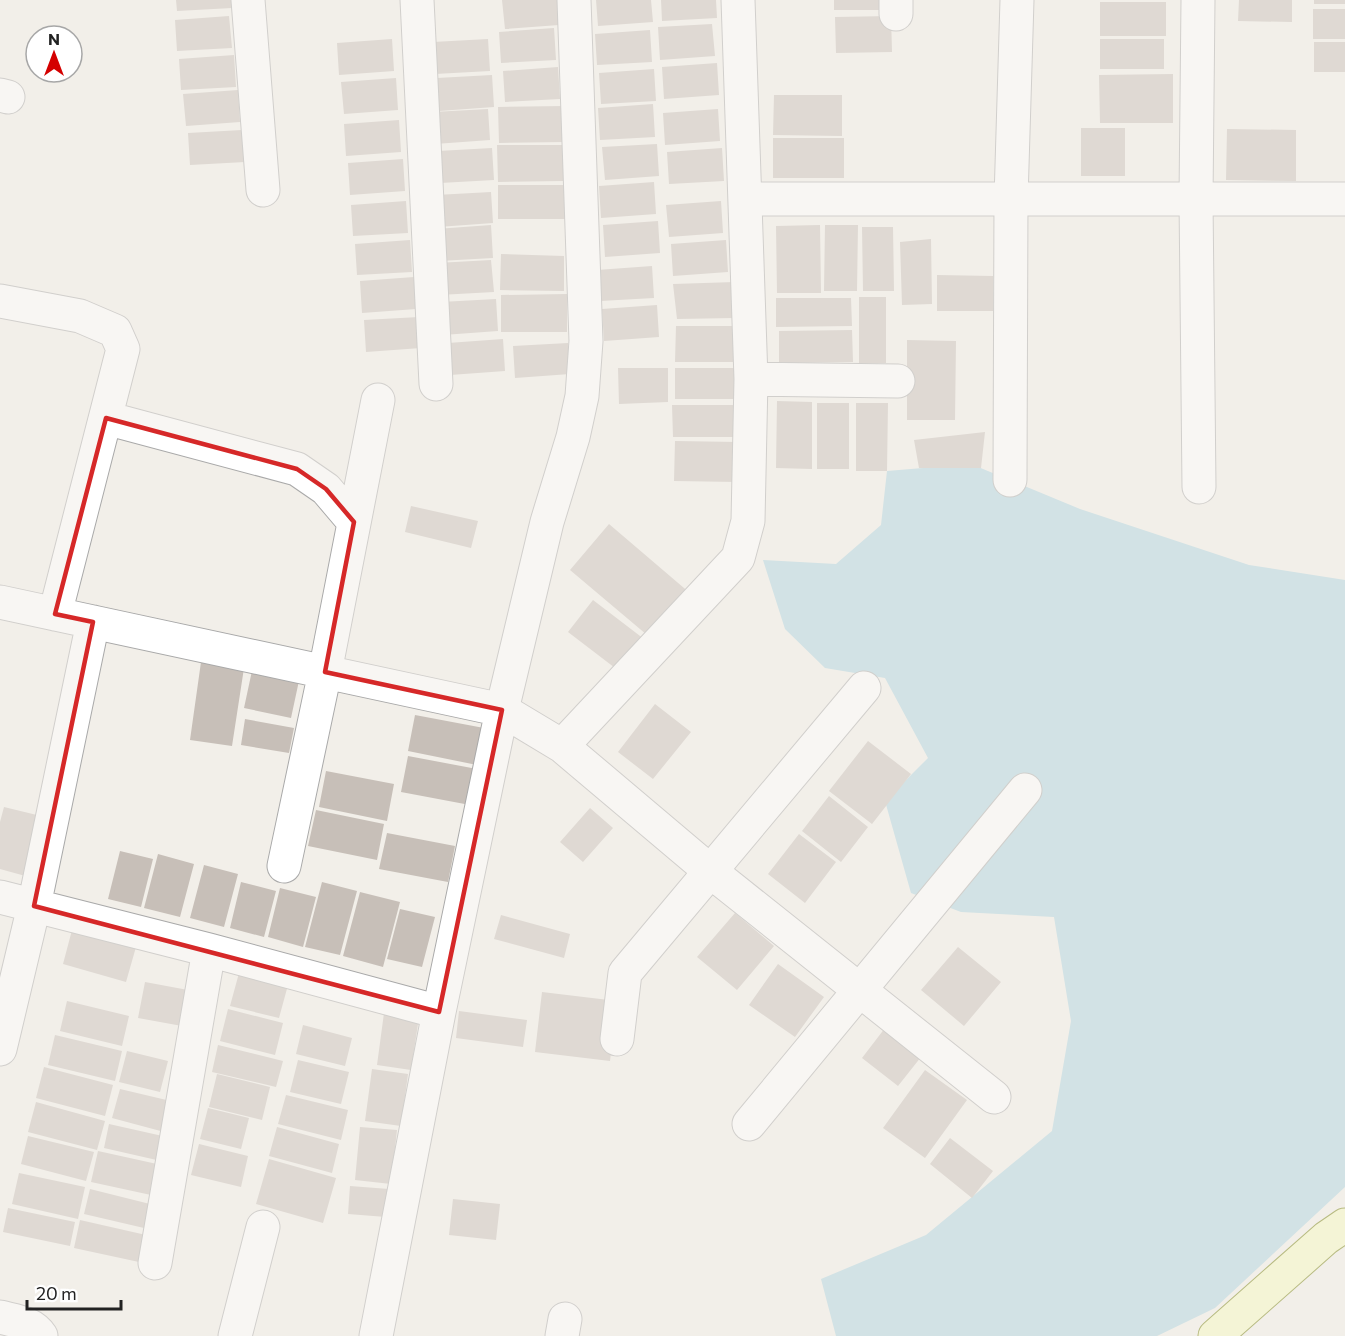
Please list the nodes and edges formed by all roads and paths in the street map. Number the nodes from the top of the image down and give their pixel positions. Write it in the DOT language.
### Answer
graph roads {
  1 [pos="248,0"];
  2 [pos="417,0"];
  3 [pos="574,0"];
  4 [pos="738,0"];
  5 [pos="1017,0"];
  6 [pos="1198,0"];
  7 [pos="263,190"];
  8 [pos="745,199"];
  9 [pos="1011,199"];
  10 [pos="1196,199"];
  11 [pos="1345,199"];
  12 [pos="0,301"];
  13 [pos="751,379"];
  14 [pos="898,381"];
  15 [pos="436,384"];
  16 [pos="378,400"];
  17 [pos="106,418"];
  18 [pos="1010,480"];
  19 [pos="1199,488"];
  20 [pos="354,522"];
  21 [pos="0,602"];
  22 [pos="55,614"];
  23 [pos="93,622"];
  24 [pos="325,672"];
  25 [pos="864,688"];
  26 [pos="502,710"];
  27 [pos="562,746"];
  28 [pos="1025,790"];
  29 [pos="284,866"];
  30 [pos="710,871"];
  31 [pos="0,897"];
  32 [pos="34,906"];
  33 [pos="209,950"];
  34 [pos="859,989"];
  35 [pos="439,1012"];
  36 [pos="617,1039"];
  37 [pos="0,1049"];
  38 [pos="994,1097"];
  39 [pos="749,1124"];
  40 [pos="1345,1225"];
  41 [pos="263,1227"];
  42 [pos="155,1263"];
  43 [pos="0,1317"];
  44 [pos="41,1336"];
  45 [pos="235,1336"];
  46 [pos="376,1336"];
  47 [pos="1215,1336"];
  1 -- 7 [label="street"];
  2 -- 15 [label="street"];
  3 -- 26 [label="street"];
  4 -- 8 [label="street"];
  5 -- 9 [label="street"];
  6 -- 10 [label="street"];
  8 -- 9 [label="street"];
  8 -- 13 [label="street"];
  9 -- 10 [label="street"];
  9 -- 18 [label="street"];
  10 -- 11 [label="street"];
  10 -- 19 [label="street"];
  12 -- 17 [label="street"];
  13 -- 14 [label="street"];
  13 -- 27 [label="street"];
  16 -- 20 [label="street"];
  17 -- 20 [label="street"];
  17 -- 22 [label="street"];
  20 -- 24 [label="street"];
  21 -- 22 [label="street"];
  22 -- 23 [label="street"];
  23 -- 24 [label="street"];
  23 -- 32 [label="street"];
  24 -- 26 [label="street"];
  24 -- 29 [label="street"];
  25 -- 30 [label="street"];
  26 -- 27 [label="street"];
  26 -- 35 [label="street"];
  27 -- 30 [label="street"];
  28 -- 34 [label="street"];
  30 -- 34 [label="street"];
  30 -- 36 [label="street"];
  31 -- 32 [label="street"];
  32 -- 33 [label="street"];
  32 -- 37 [label="street"];
  33 -- 35 [label="street"];
  33 -- 42 [label="street"];
  34 -- 38 [label="street"];
  34 -- 39 [label="street"];
  35 -- 46 [label="street"];
  40 -- 47 [label="street"];
  41 -- 45 [label="street"];
  43 -- 44 [label="street"];
}
